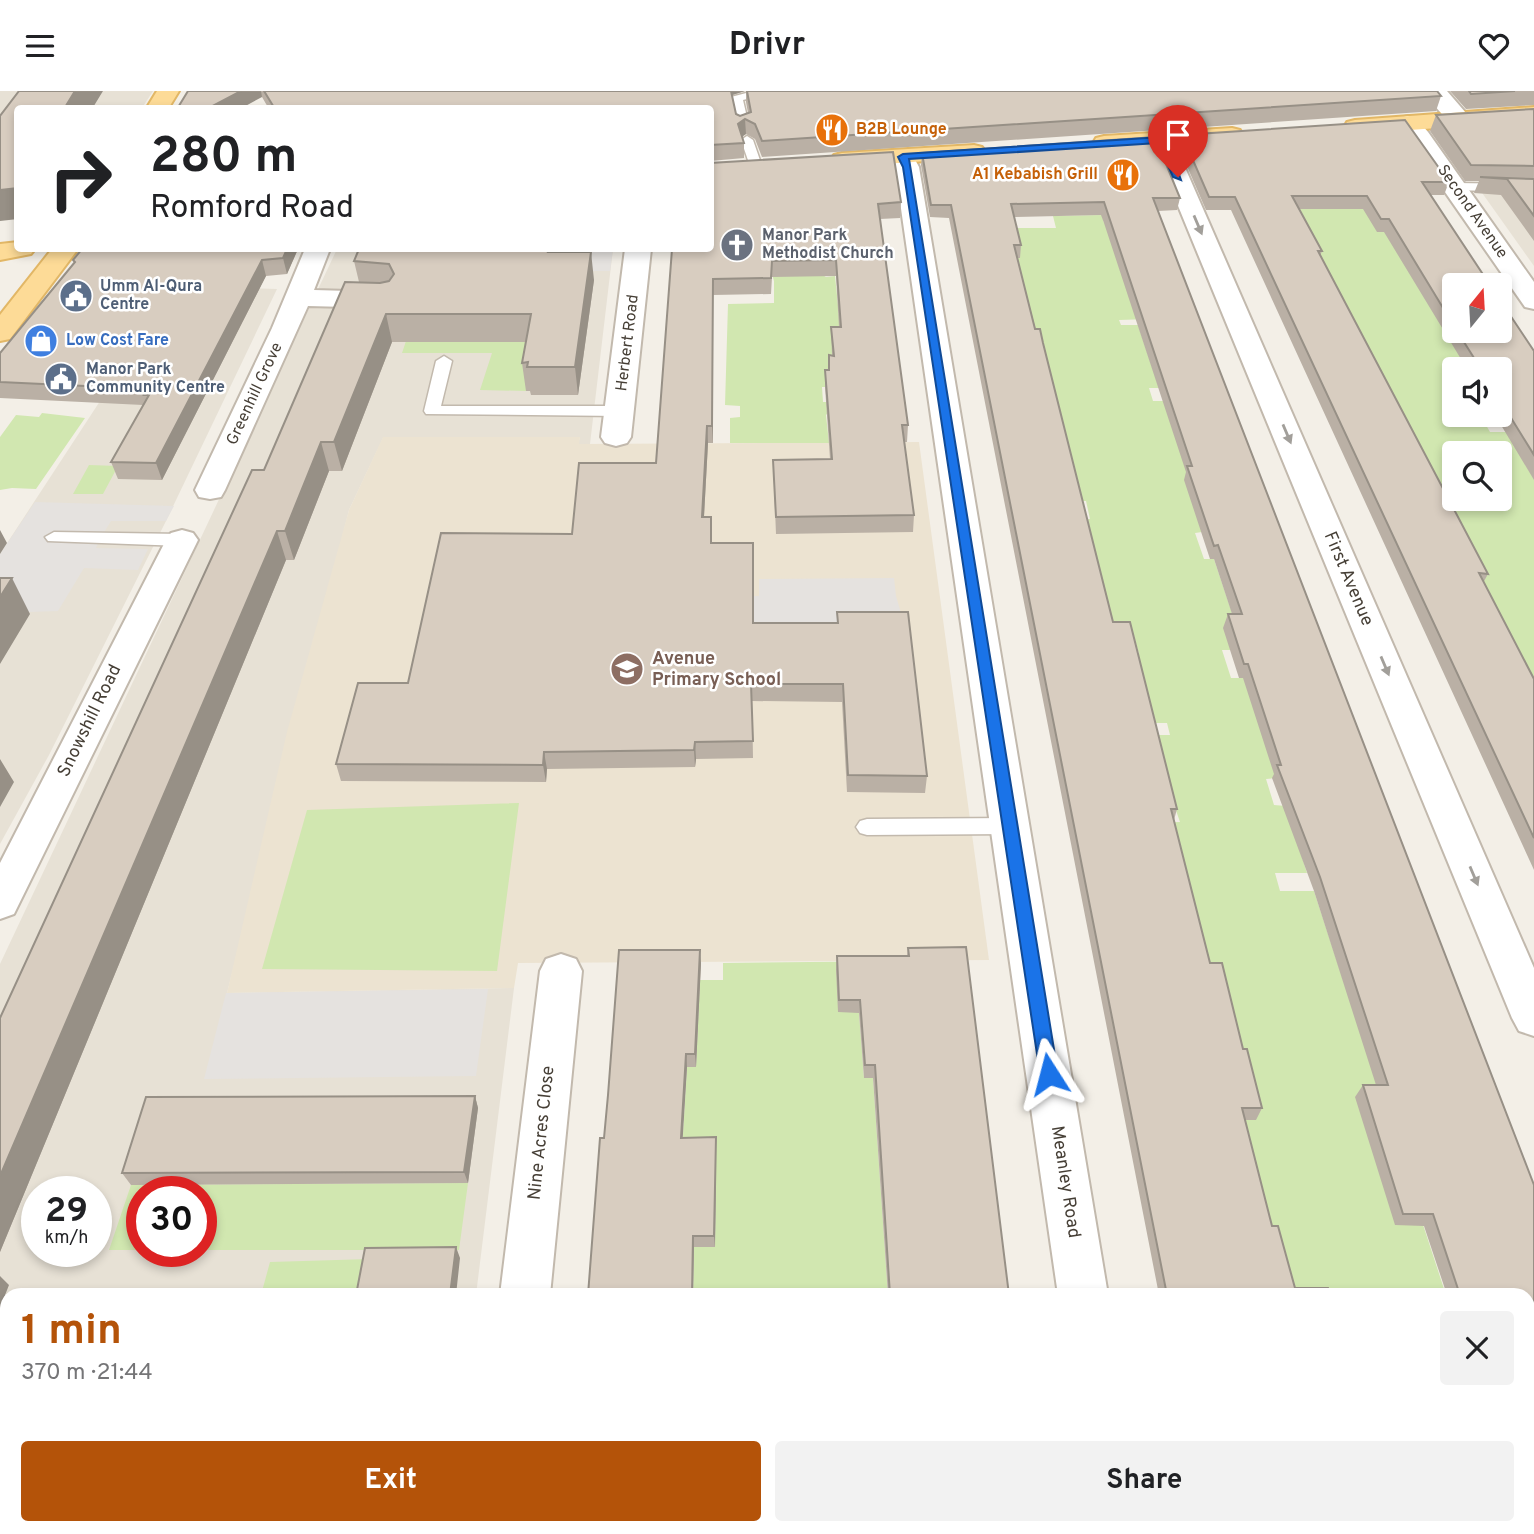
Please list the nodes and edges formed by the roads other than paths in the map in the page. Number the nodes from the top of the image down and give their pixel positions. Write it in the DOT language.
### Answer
graph roads {
  1 [pos="1435,91"];
  2 [pos="764,93"];
  3 [pos="1534,114"];
  4 [pos="1461,120"];
  5 [pos="1408,124"];
  6 [pos="743,126"];
  7 [pos="1330,129"];
  8 [pos="1248,134"];
  9 [pos="747,140"];
  10 [pos="1162,140"];
  11 [pos="1082,145"];
  12 [pos="990,151"];
  13 [pos="903,157"];
  14 [pos="818,162"];
  15 [pos="767,165"];
  16 [pos="731,168"];
  17 [pos="1455,187"];
  18 [pos="1534,188"];
  19 [pos="63,252"];
  20 [pos="316,252"];
  21 [pos="638,252"];
  22 [pos="297,298"];
  23 [pos="385,300"];
  24 [pos="1534,301"];
  25 [pos="0,333"];
  26 [pos="444,361"];
  27 [pos="618,424"];
  28 [pos="210,490"];
  29 [pos="54,537"];
  30 [pos="182,540"];
  31 [pos="1011,826"];
  32 [pos="867,827"];
  33 [pos="0,903"];
  34 [pos="561,971"];
  35 [pos="1534,1018"];
  36 [pos="526,1288"];
  37 [pos="1082,1288"];
  1 -- 4 [label="street"];
  2 -- 6 [label="lane"];
  3 -- 4 [label="main road"];
  4 -- 5 [label="main road"];
  5 -- 7 [label="main road"];
  5 -- 17 [label="street, Second Avenue"];
  8 -- 10 [label="main road"];
  9 -- 15 [label="lane"];
  10 -- 11 [label="main road"];
  10 -- 35 [label="street, First Avenue, one-way"];
  12 -- 13 [label="main road"];
  13 -- 14 [label="main road"];
  13 -- 31 [label="street, Meanley Road"];
  15 -- 16 [label="main road"];
  17 -- 18 [label="lane"];
  17 -- 24 [label="street, Second Avenue"];
  19 -- 25 [label="main road"];
  20 -- 22 [label="street, Greenhill Grove"];
  21 -- 27 [label="street, Herbert Road"];
  22 -- 23 [label="street"];
  22 -- 28 [label="street, Greenhill Grove"];
  26 -- 27 [label="lane"];
  29 -- 30 [label="lane"];
  30 -- 33 [label="street, Snowshill Road"];
  31 -- 32 [label="lane"];
  31 -- 37 [label="street, Meanley Road"];
  34 -- 36 [label="street, Nine Acres Close"];
}
